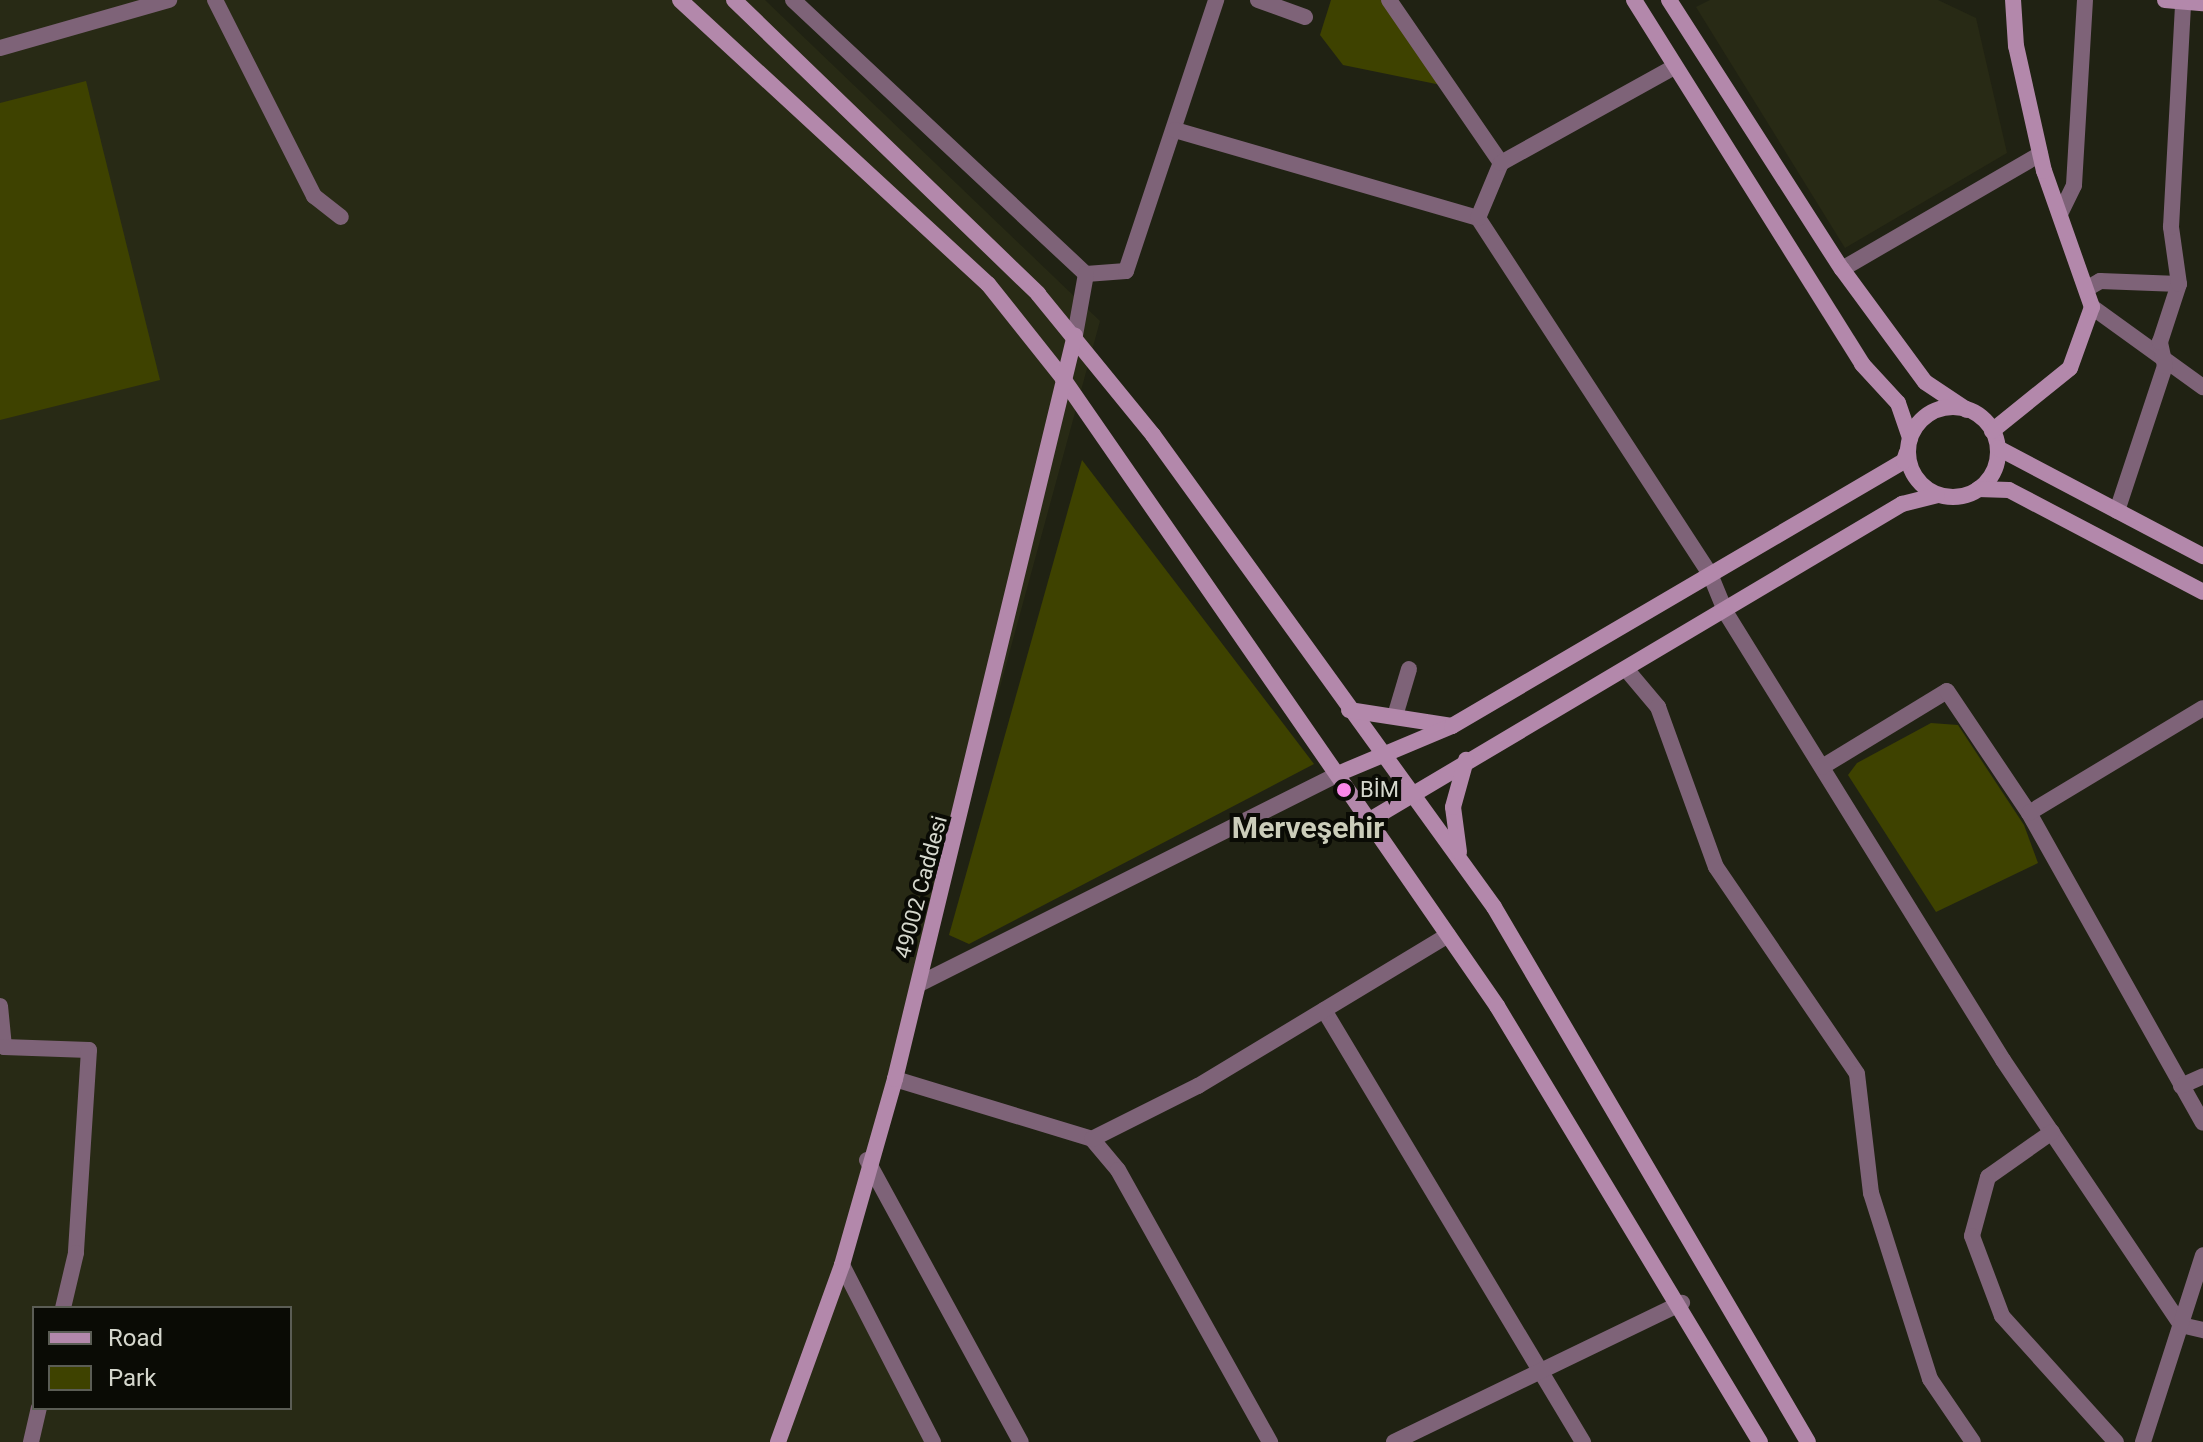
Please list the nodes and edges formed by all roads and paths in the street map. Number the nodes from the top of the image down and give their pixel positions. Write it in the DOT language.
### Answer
graph roads {
  1 [pos="169,0"];
  2 [pos="215,0"];
  3 [pos="680,0"];
  4 [pos="734,0"];
  5 [pos="793,0"];
  6 [pos="1216,0"];
  7 [pos="1258,0"];
  8 [pos="1389,0"];
  9 [pos="1634,0"];
  10 [pos="1669,0"];
  11 [pos="2013,0"];
  12 [pos="2085,0"];
  13 [pos="2165,0"];
  14 [pos="2183,2"];
  15 [pos="2203,3"];
  16 [pos="1305,17"];
  17 [pos="0,48"];
  18 [pos="1674,67"];
  19 [pos="1175,130"];
  20 [pos="2040,154"];
  21 [pos="1501,163"];
  22 [pos="2060,214"];
  23 [pos="341,217"];
  24 [pos="1478,218"];
  25 [pos="1842,269"];
  26 [pos="1086,274"];
  27 [pos="2179,284"];
  28 [pos="2088,288"];
  29 [pos="2092,307"];
  30 [pos="1075,335"];
  31 [pos="2165,366"];
  32 [pos="1062,377"];
  33 [pos="2203,387"];
  34 [pos="1967,410"];
  35 [pos="1992,431"];
  36 [pos="1909,445"];
  37 [pos="1998,448"];
  38 [pos="1978,489"];
  39 [pos="1937,495"];
  40 [pos="2117,511"];
  41 [pos="2203,556"];
  42 [pos="1710,574"];
  43 [pos="2203,592"];
  44 [pos="1726,613"];
  45 [pos="1409,669"];
  46 [pos="1626,669"];
  47 [pos="2203,708"];
  48 [pos="1349,710"];
  49 [pos="1395,716"];
  50 [pos="1452,726"];
  51 [pos="1386,759"];
  52 [pos="1466,760"];
  53 [pos="1822,767"];
  54 [pos="1340,773"];
  55 [pos="1413,794"];
  56 [pos="2029,813"];
  57 [pos="1370,820"];
  58 [pos="1459,854"];
  59 [pos="1448,935"];
  60 [pos="919,984"];
  61 [pos="0,1006"];
  62 [pos="1324,1010"];
  63 [pos="2203,1076"];
  64 [pos="895,1079"];
  65 [pos="2181,1086"];
  66 [pos="2203,1123"];
  67 [pos="2052,1132"];
  68 [pos="1092,1139"];
  69 [pos="867,1160"];
  70 [pos="2203,1255"];
  71 [pos="842,1265"];
  72 [pos="1682,1303"];
  73 [pos="63,1306"];
  74 [pos="2181,1325"];
  75 [pos="2203,1330"];
  76 [pos="1538,1370"];
  77 [pos="39,1410"];
  78 [pos="31,1442"];
  79 [pos="778,1442"];
  80 [pos="933,1442"];
  81 [pos="1021,1442"];
  82 [pos="1270,1442"];
  83 [pos="1394,1442"];
  84 [pos="1583,1442"];
  85 [pos="1760,1442"];
  86 [pos="1808,1442"];
  87 [pos="1973,1442"];
  88 [pos="2116,1442"];
  89 [pos="2143,1442"];
  1 -- 17 [label="street"];
  2 -- 23 [label="street"];
  3 -- 32 [label="street"];
  4 -- 30 [label="street"];
  5 -- 26 [label="street"];
  6 -- 19 [label="street"];
  7 -- 16 [label="street"];
  8 -- 21 [label="street"];
  9 -- 18 [label="street"];
  10 -- 25 [label="street"];
  11 -- 20 [label="street"];
  12 -- 22 [label="street"];
  13 -- 14 [label="street"];
  14 -- 15 [label="street"];
  14 -- 27 [label="street"];
  18 -- 21 [label="street"];
  18 -- 36 [label="street"];
  19 -- 24 [label="street"];
  19 -- 26 [label="street"];
  20 -- 22 [label="street"];
  20 -- 25 [label="street"];
  21 -- 24 [label="street"];
  22 -- 28 [label="street"];
  24 -- 42 [label="street"];
  25 -- 34 [label="street"];
  26 -- 30 [label="street"];
  27 -- 28 [label="street"];
  27 -- 31 [label="street"];
  28 -- 29 [label="street"];
  29 -- 31 [label="street"];
  29 -- 35 [label="street"];
  30 -- 32 [label="street, 49002 Caddesi"];
  30 -- 48 [label="street"];
  31 -- 33 [label="street"];
  31 -- 40 [label="street"];
  32 -- 54 [label="street"];
  32 -- 60 [label="street, 49002 Caddesi"];
  34 -- 35 [label="street"];
  34 -- 36 [label="street"];
  35 -- 37 [label="street"];
  36 -- 39 [label="street"];
  36 -- 42 [label="street"];
  37 -- 38 [label="street"];
  37 -- 40 [label="street"];
  38 -- 39 [label="street"];
  38 -- 43 [label="street"];
  39 -- 44 [label="street"];
  40 -- 41 [label="street"];
  42 -- 44 [label="street"];
  42 -- 50 [label="street"];
  44 -- 46 [label="street"];
  44 -- 53 [label="street"];
  45 -- 49 [label="street"];
  46 -- 52 [label="street"];
  46 -- 87 [label="street"];
  47 -- 56 [label="street"];
  48 -- 49 [label="street"];
  48 -- 51 [label="street"];
  49 -- 50 [label="street"];
  50 -- 51 [label="street"];
  51 -- 54 [label="street"];
  51 -- 55 [label="street"];
  52 -- 55 [label="street"];
  52 -- 58 [label="street"];
  53 -- 56 [label="street"];
  53 -- 67 [label="street"];
  54 -- 57 [label="street"];
  54 -- 60 [label="street"];
  55 -- 57 [label="street"];
  55 -- 58 [label="street"];
  56 -- 65 [label="street"];
  57 -- 59 [label="street"];
  58 -- 86 [label="street"];
  59 -- 62 [label="street"];
  59 -- 72 [label="street"];
  60 -- 64 [label="street, 49002 Caddesi"];
  61 -- 73 [label="street"];
  62 -- 68 [label="street"];
  62 -- 76 [label="street"];
  63 -- 65 [label="street"];
  64 -- 68 [label="street"];
  64 -- 69 [label="street, 49002 Caddesi"];
  65 -- 66 [label="street"];
  67 -- 74 [label="street"];
  67 -- 88 [label="street"];
  68 -- 82 [label="street"];
  69 -- 71 [label="street, 49002 Caddesi"];
  69 -- 81 [label="street"];
  70 -- 74 [label="street"];
  71 -- 79 [label="street, 49002 Caddesi"];
  71 -- 80 [label="street"];
  72 -- 76 [label="street"];
  72 -- 85 [label="street"];
  74 -- 75 [label="street"];
  74 -- 89 [label="street"];
  76 -- 83 [label="street"];
  76 -- 84 [label="street"];
  77 -- 78 [label="street"];
}
